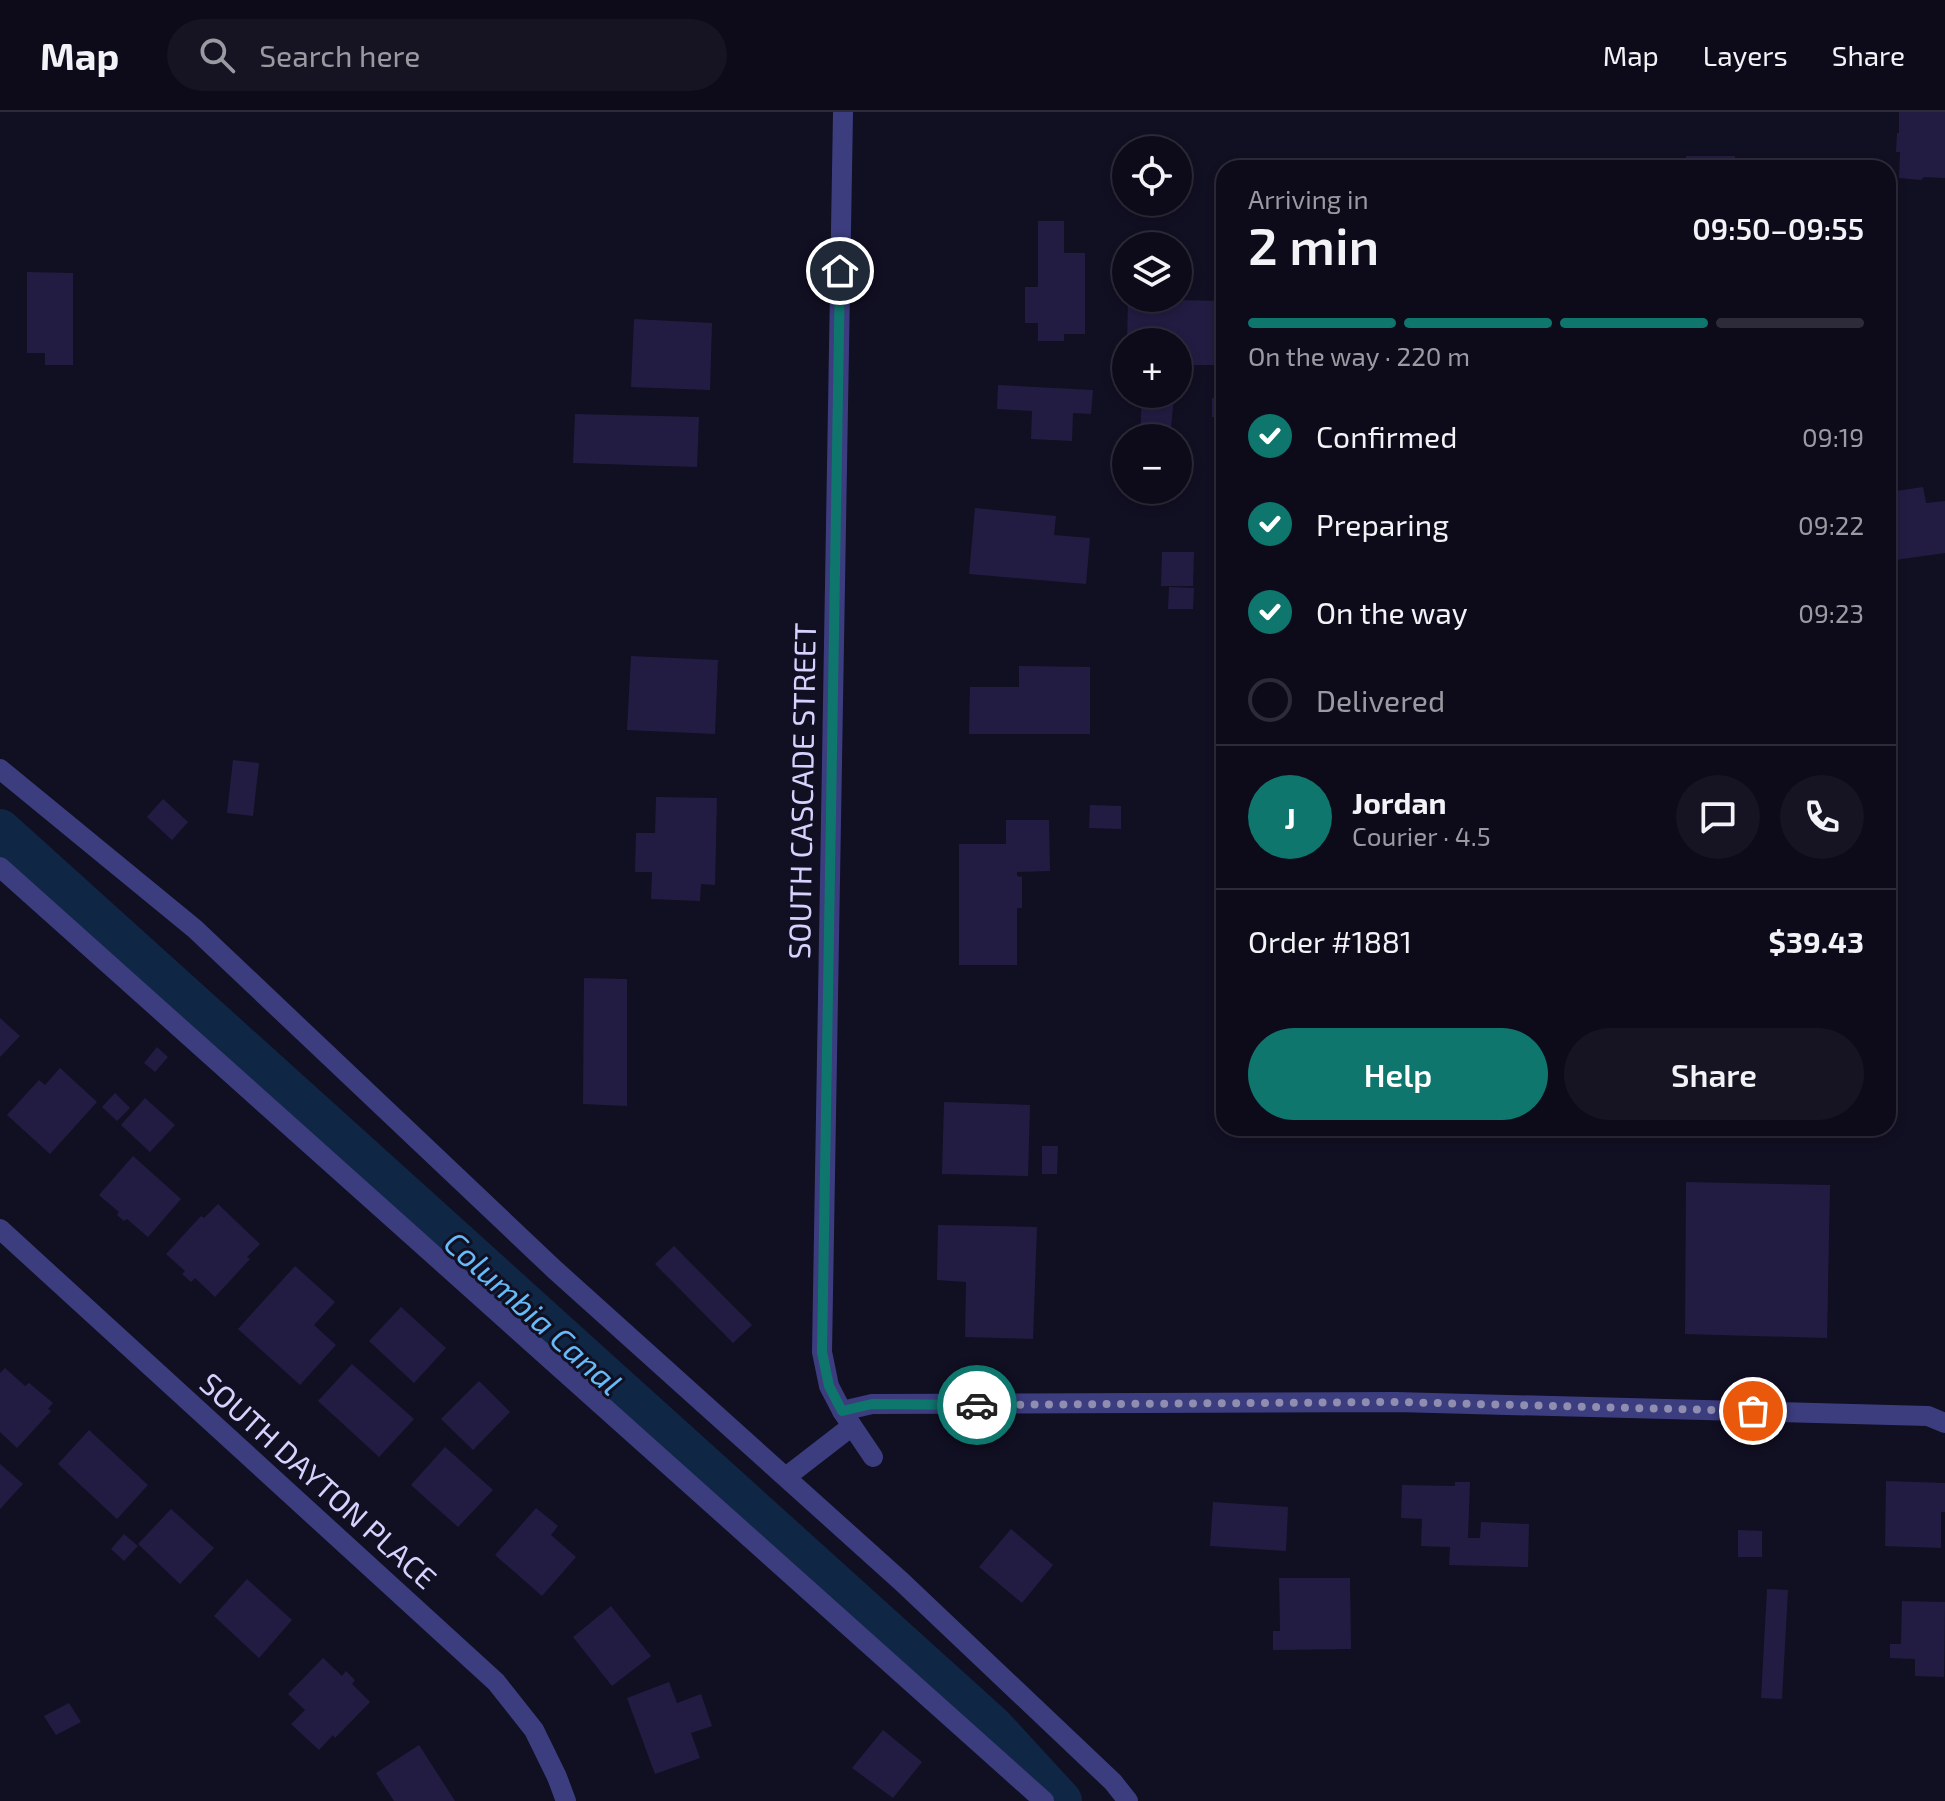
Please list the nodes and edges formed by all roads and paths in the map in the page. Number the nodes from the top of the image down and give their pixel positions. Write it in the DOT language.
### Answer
graph roads {
  1 [pos="843,112"];
  2 [pos="0,769"];
  3 [pos="0,867"];
  4 [pos="0,1229"];
  5 [pos="847,1419"];
  6 [pos="1945,1423"];
  7 [pos="873,1457"];
  8 [pos="786,1477"];
  9 [pos="566,1801"];
  10 [pos="1044,1801"];
  11 [pos="1128,1801"];
  1 -- 5 [label="street, SOUTH CASCADE STREET"];
  2 -- 8 [label="street"];
  3 -- 10 [label="street"];
  4 -- 9 [label="street, SOUTH DAYTON PLACE"];
  5 -- 6 [label="street"];
  5 -- 7 [label="street, SOUTH CASCADE STREET"];
  5 -- 8 [label="street"];
  8 -- 11 [label="street"];
}
